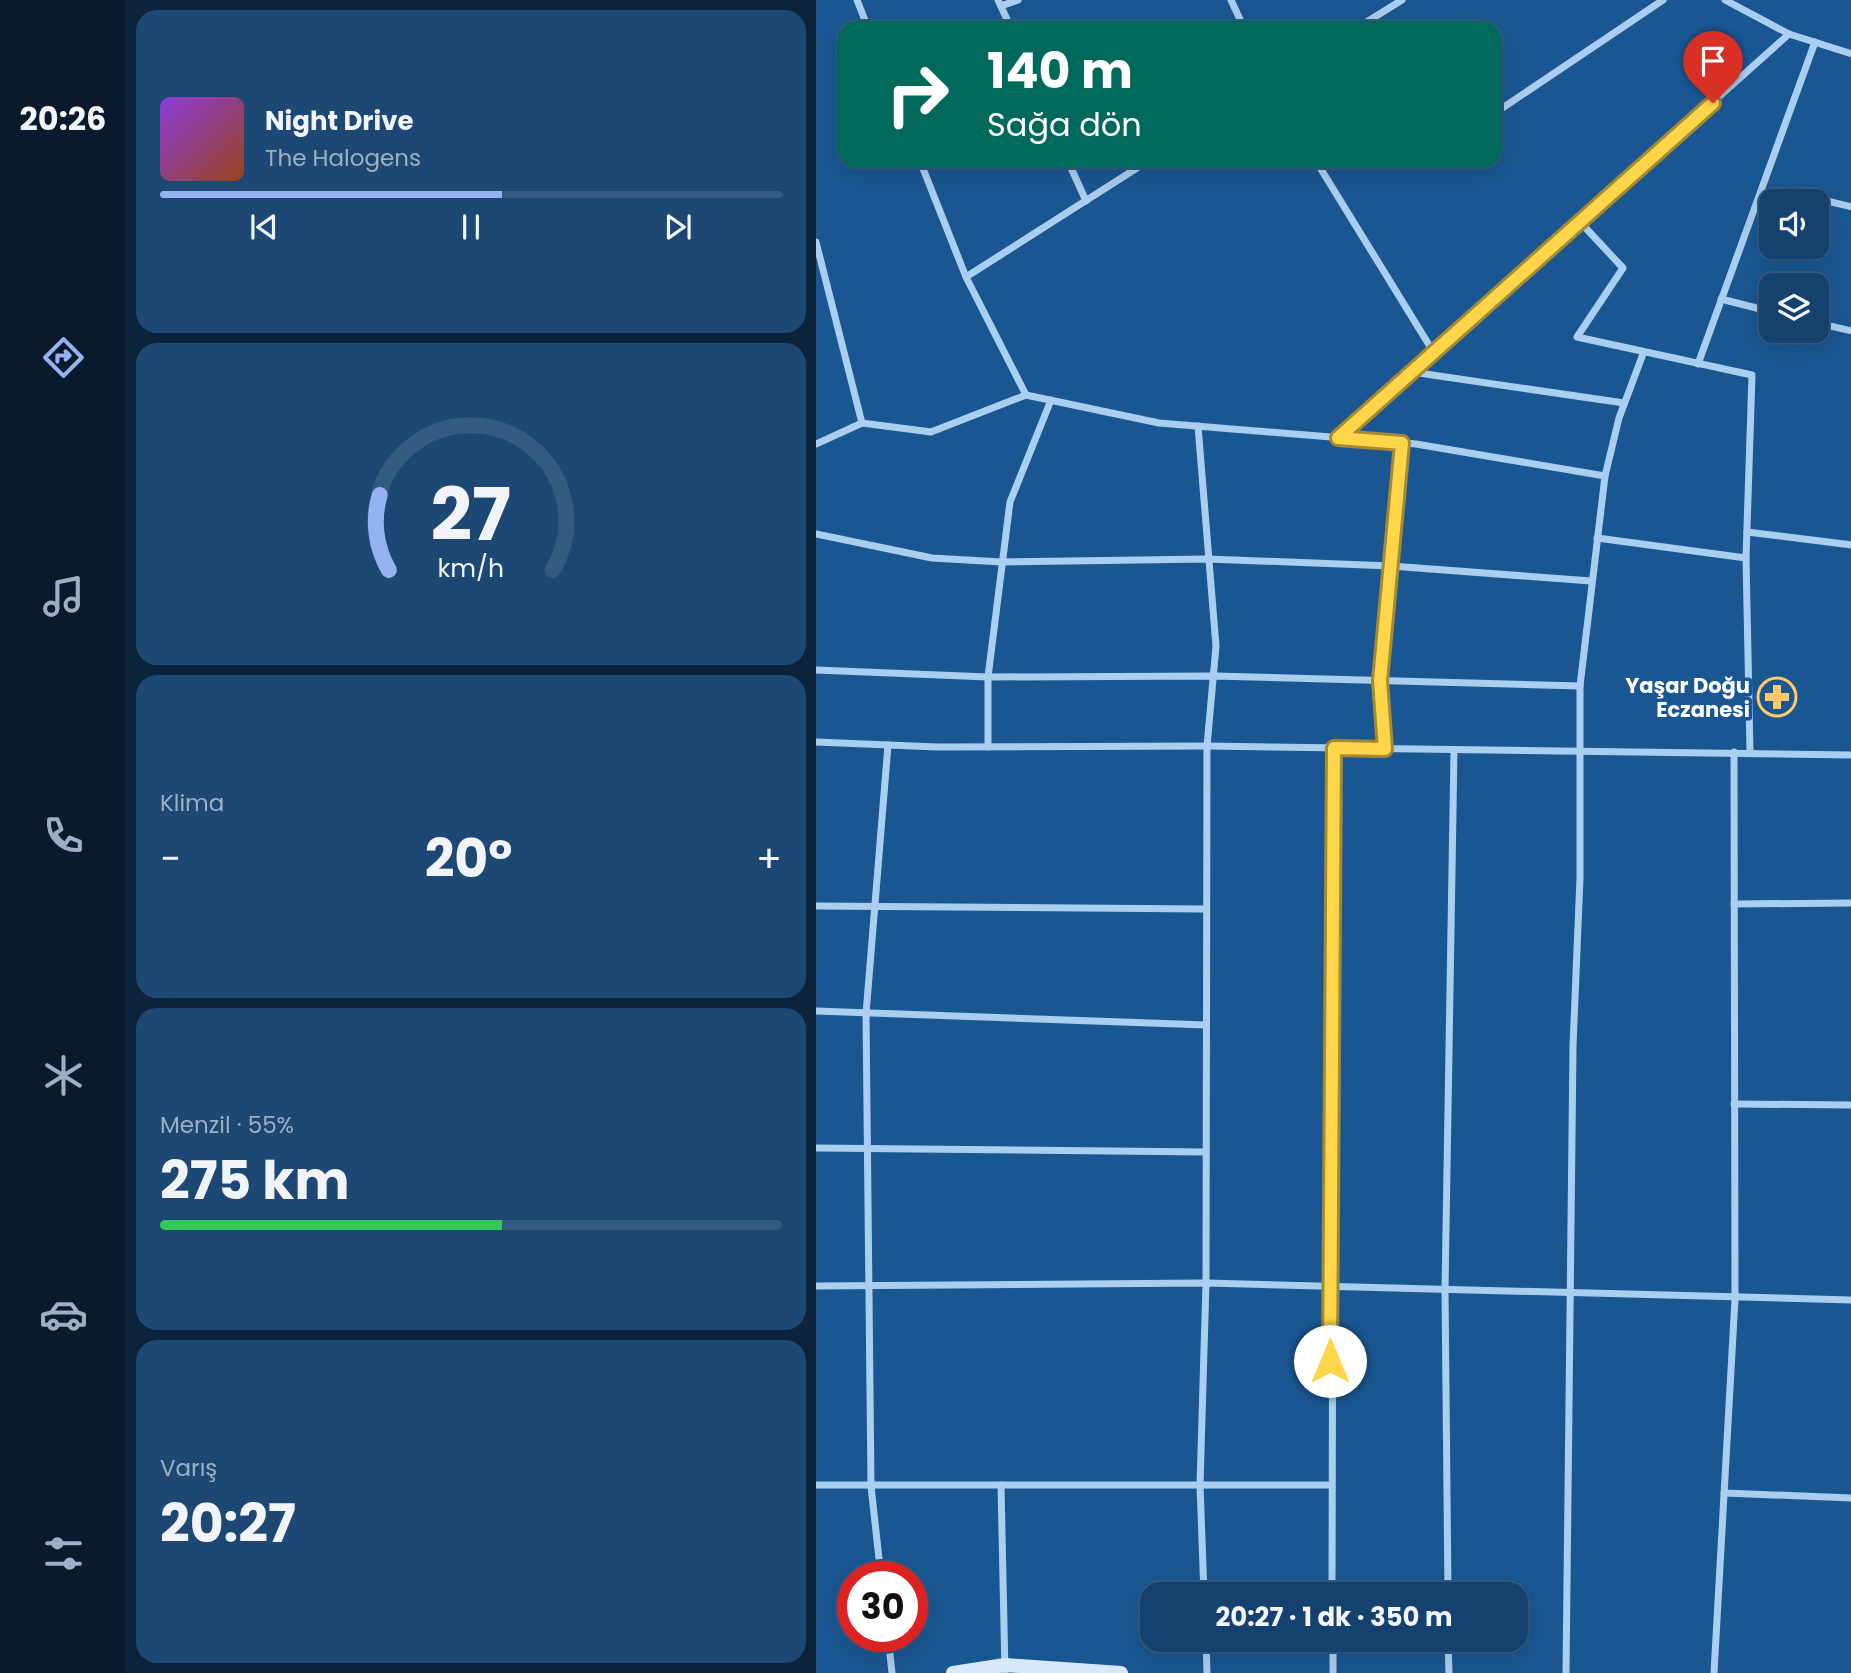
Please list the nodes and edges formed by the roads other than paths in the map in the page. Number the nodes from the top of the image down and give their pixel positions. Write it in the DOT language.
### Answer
graph roads {
  1 [pos="857,0"];
  2 [pos="1018,0"];
  3 [pos="1231,0"];
  4 [pos="1402,0"];
  5 [pos="1663,0"];
  6 [pos="1725,0"];
  7 [pos="1000,3"];
  8 [pos="865,21"];
  9 [pos="1008,21"];
  10 [pos="1241,21"];
  11 [pos="1368,21"];
  12 [pos="1789,34"];
  13 [pos="1815,42"];
  14 [pos="1851,54"];
  15 [pos="1502,108"];
  16 [pos="923,168"];
  17 [pos="1071,168"];
  18 [pos="1137,168"];
  19 [pos="1320,168"];
  20 [pos="1086,201"];
  21 [pos="1829,202"];
  22 [pos="1851,207"];
  23 [pos="1581,223"];
  24 [pos="816,242"];
  25 [pos="966,277"];
  26 [pos="1721,299"];
  27 [pos="1759,309"];
  28 [pos="1829,326"];
  29 [pos="1851,331"];
  30 [pos="1434,353"];
  31 [pos="1643,354"];
  32 [pos="1697,364"];
  33 [pos="1412,372"];
  34 [pos="1025,395"];
  35 [pos="1051,400"];
  36 [pos="1624,403"];
  37 [pos="862,423"];
  38 [pos="1198,426"];
  39 [pos="1338,438"];
  40 [pos="1402,443"];
  41 [pos="816,444"];
  42 [pos="1605,476"];
  43 [pos="1747,532"];
  44 [pos="816,534"];
  45 [pos="1596,538"];
  46 [pos="1851,545"];
  47 [pos="1746,558"];
  48 [pos="1209,559"];
  49 [pos="1002,562"];
  50 [pos="1391,566"];
  51 [pos="1591,581"];
  52 [pos="816,670"];
  53 [pos="1215,676"];
  54 [pos="988,677"];
  55 [pos="1380,681"];
  56 [pos="1580,686"];
  57 [pos="816,742"];
  58 [pos="888,745"];
  59 [pos="1207,746"];
  60 [pos="988,747"];
  61 [pos="1334,748"];
  62 [pos="1385,749"];
  63 [pos="1454,750"];
  64 [pos="1734,752"];
  65 [pos="1750,752"];
  66 [pos="1580,753"];
  67 [pos="1851,755"];
  68 [pos="1851,903"];
  69 [pos="1734,904"];
  70 [pos="875,905"];
  71 [pos="816,906"];
  72 [pos="1206,909"];
  73 [pos="816,1011"];
  74 [pos="866,1014"];
  75 [pos="1206,1025"];
  76 [pos="1734,1104"];
  77 [pos="1851,1105"];
  78 [pos="816,1148"];
  79 [pos="870,1149"];
  80 [pos="1206,1152"];
  81 [pos="1206,1283"];
  82 [pos="868,1285"];
  83 [pos="816,1286"];
  84 [pos="1330,1287"];
  85 [pos="1445,1290"];
  86 [pos="1572,1294"];
  87 [pos="1735,1299"];
  88 [pos="1851,1300"];
  89 [pos="816,1485"];
  90 [pos="1001,1485"];
  91 [pos="1200,1485"];
  92 [pos="1330,1485"];
  93 [pos="871,1486"];
  94 [pos="1724,1493"];
  95 [pos="1851,1498"];
  96 [pos="879,1561"];
  97 [pos="1204,1582"];
  98 [pos="1332,1582"];
  99 [pos="1448,1582"];
  100 [pos="890,1652"];
  101 [pos="1206,1652"];
  102 [pos="1333,1652"];
  103 [pos="1448,1652"];
  104 [pos="1005,1669"];
  105 [pos="892,1673"];
  106 [pos="953,1673"];
  107 [pos="1121,1673"];
  108 [pos="1207,1673"];
  109 [pos="1333,1673"];
  110 [pos="1449,1673"];
  111 [pos="1566,1673"];
  112 [pos="1714,1673"];
  1 -- 8 [label="street"];
  2 -- 7 [label="street"];
  3 -- 10 [label="street"];
  4 -- 11 [label="street"];
  5 -- 15 [label="street"];
  6 -- 12 [label="street"];
  7 -- 9 [label="street"];
  12 -- 13 [label="street"];
  12 -- 23 [label="street"];
  13 -- 14 [label="street"];
  13 -- 26 [label="street"];
  16 -- 25 [label="street"];
  17 -- 20 [label="street"];
  18 -- 20 [label="street"];
  19 -- 30 [label="street"];
  20 -- 25 [label="street"];
  21 -- 22 [label="street"];
  23 -- 30 [label="street"];
  23 -- 31 [label="street"];
  24 -- 37 [label="street"];
  25 -- 34 [label="street"];
  26 -- 27 [label="street"];
  26 -- 32 [label="street"];
  28 -- 29 [label="street"];
  30 -- 33 [label="street"];
  31 -- 32 [label="street"];
  31 -- 36 [label="street"];
  32 -- 43 [label="street"];
  33 -- 36 [label="street"];
  33 -- 39 [label="street"];
  34 -- 35 [label="street"];
  34 -- 37 [label="street"];
  35 -- 38 [label="street"];
  35 -- 49 [label="street"];
  36 -- 42 [label="street"];
  37 -- 41 [label="street"];
  38 -- 39 [label="street"];
  38 -- 48 [label="street"];
  39 -- 40 [label="street"];
  40 -- 42 [label="street"];
  40 -- 50 [label="street"];
  42 -- 45 [label="street"];
  43 -- 46 [label="street"];
  43 -- 47 [label="street"];
  44 -- 49 [label="street"];
  45 -- 47 [label="street"];
  45 -- 51 [label="street"];
  47 -- 65 [label="street"];
  48 -- 49 [label="street"];
  48 -- 50 [label="street"];
  48 -- 53 [label="street"];
  49 -- 54 [label="street"];
  50 -- 51 [label="street"];
  50 -- 55 [label="street"];
  51 -- 56 [label="street"];
  52 -- 54 [label="street"];
  53 -- 54 [label="street"];
  53 -- 55 [label="street"];
  53 -- 59 [label="street"];
  54 -- 60 [label="street"];
  55 -- 56 [label="street"];
  55 -- 62 [label="street"];
  56 -- 66 [label="street"];
  57 -- 58 [label="street"];
  58 -- 60 [label="street"];
  58 -- 70 [label="street"];
  59 -- 60 [label="street"];
  59 -- 61 [label="street"];
  59 -- 72 [label="street"];
  61 -- 62 [label="street"];
  61 -- 84 [label="street"];
  62 -- 63 [label="street"];
  63 -- 66 [label="street"];
  63 -- 85 [label="street"];
  64 -- 65 [label="street"];
  64 -- 66 [label="street"];
  64 -- 69 [label="street"];
  65 -- 67 [label="street"];
  66 -- 86 [label="street"];
  68 -- 69 [label="street"];
  69 -- 76 [label="street"];
  70 -- 71 [label="street"];
  70 -- 72 [label="street"];
  70 -- 74 [label="street"];
  72 -- 75 [label="street"];
  73 -- 74 [label="street"];
  74 -- 75 [label="street"];
  74 -- 79 [label="street"];
  75 -- 80 [label="street"];
  76 -- 77 [label="street"];
  76 -- 87 [label="street"];
  78 -- 79 [label="street"];
  79 -- 80 [label="street"];
  79 -- 82 [label="street"];
  80 -- 81 [label="street"];
  81 -- 82 [label="street"];
  81 -- 84 [label="street"];
  81 -- 91 [label="street"];
  82 -- 83 [label="street"];
  82 -- 93 [label="street"];
  84 -- 85 [label="street"];
  84 -- 92 [label="street"];
  85 -- 86 [label="street"];
  85 -- 99 [label="street"];
  86 -- 87 [label="street"];
  86 -- 111 [label="street"];
  87 -- 88 [label="street"];
  87 -- 94 [label="street"];
  89 -- 93 [label="street"];
  90 -- 91 [label="street"];
  90 -- 93 [label="street"];
  90 -- 104 [label="street"];
  91 -- 92 [label="street"];
  91 -- 97 [label="street"];
  92 -- 98 [label="street"];
  93 -- 96 [label="street"];
  94 -- 95 [label="street"];
  94 -- 112 [label="street"];
  100 -- 105 [label="street"];
  101 -- 108 [label="street"];
  102 -- 109 [label="street"];
  103 -- 110 [label="street"];
  104 -- 106 [label="main road"];
  104 -- 107 [label="main road"];
}
